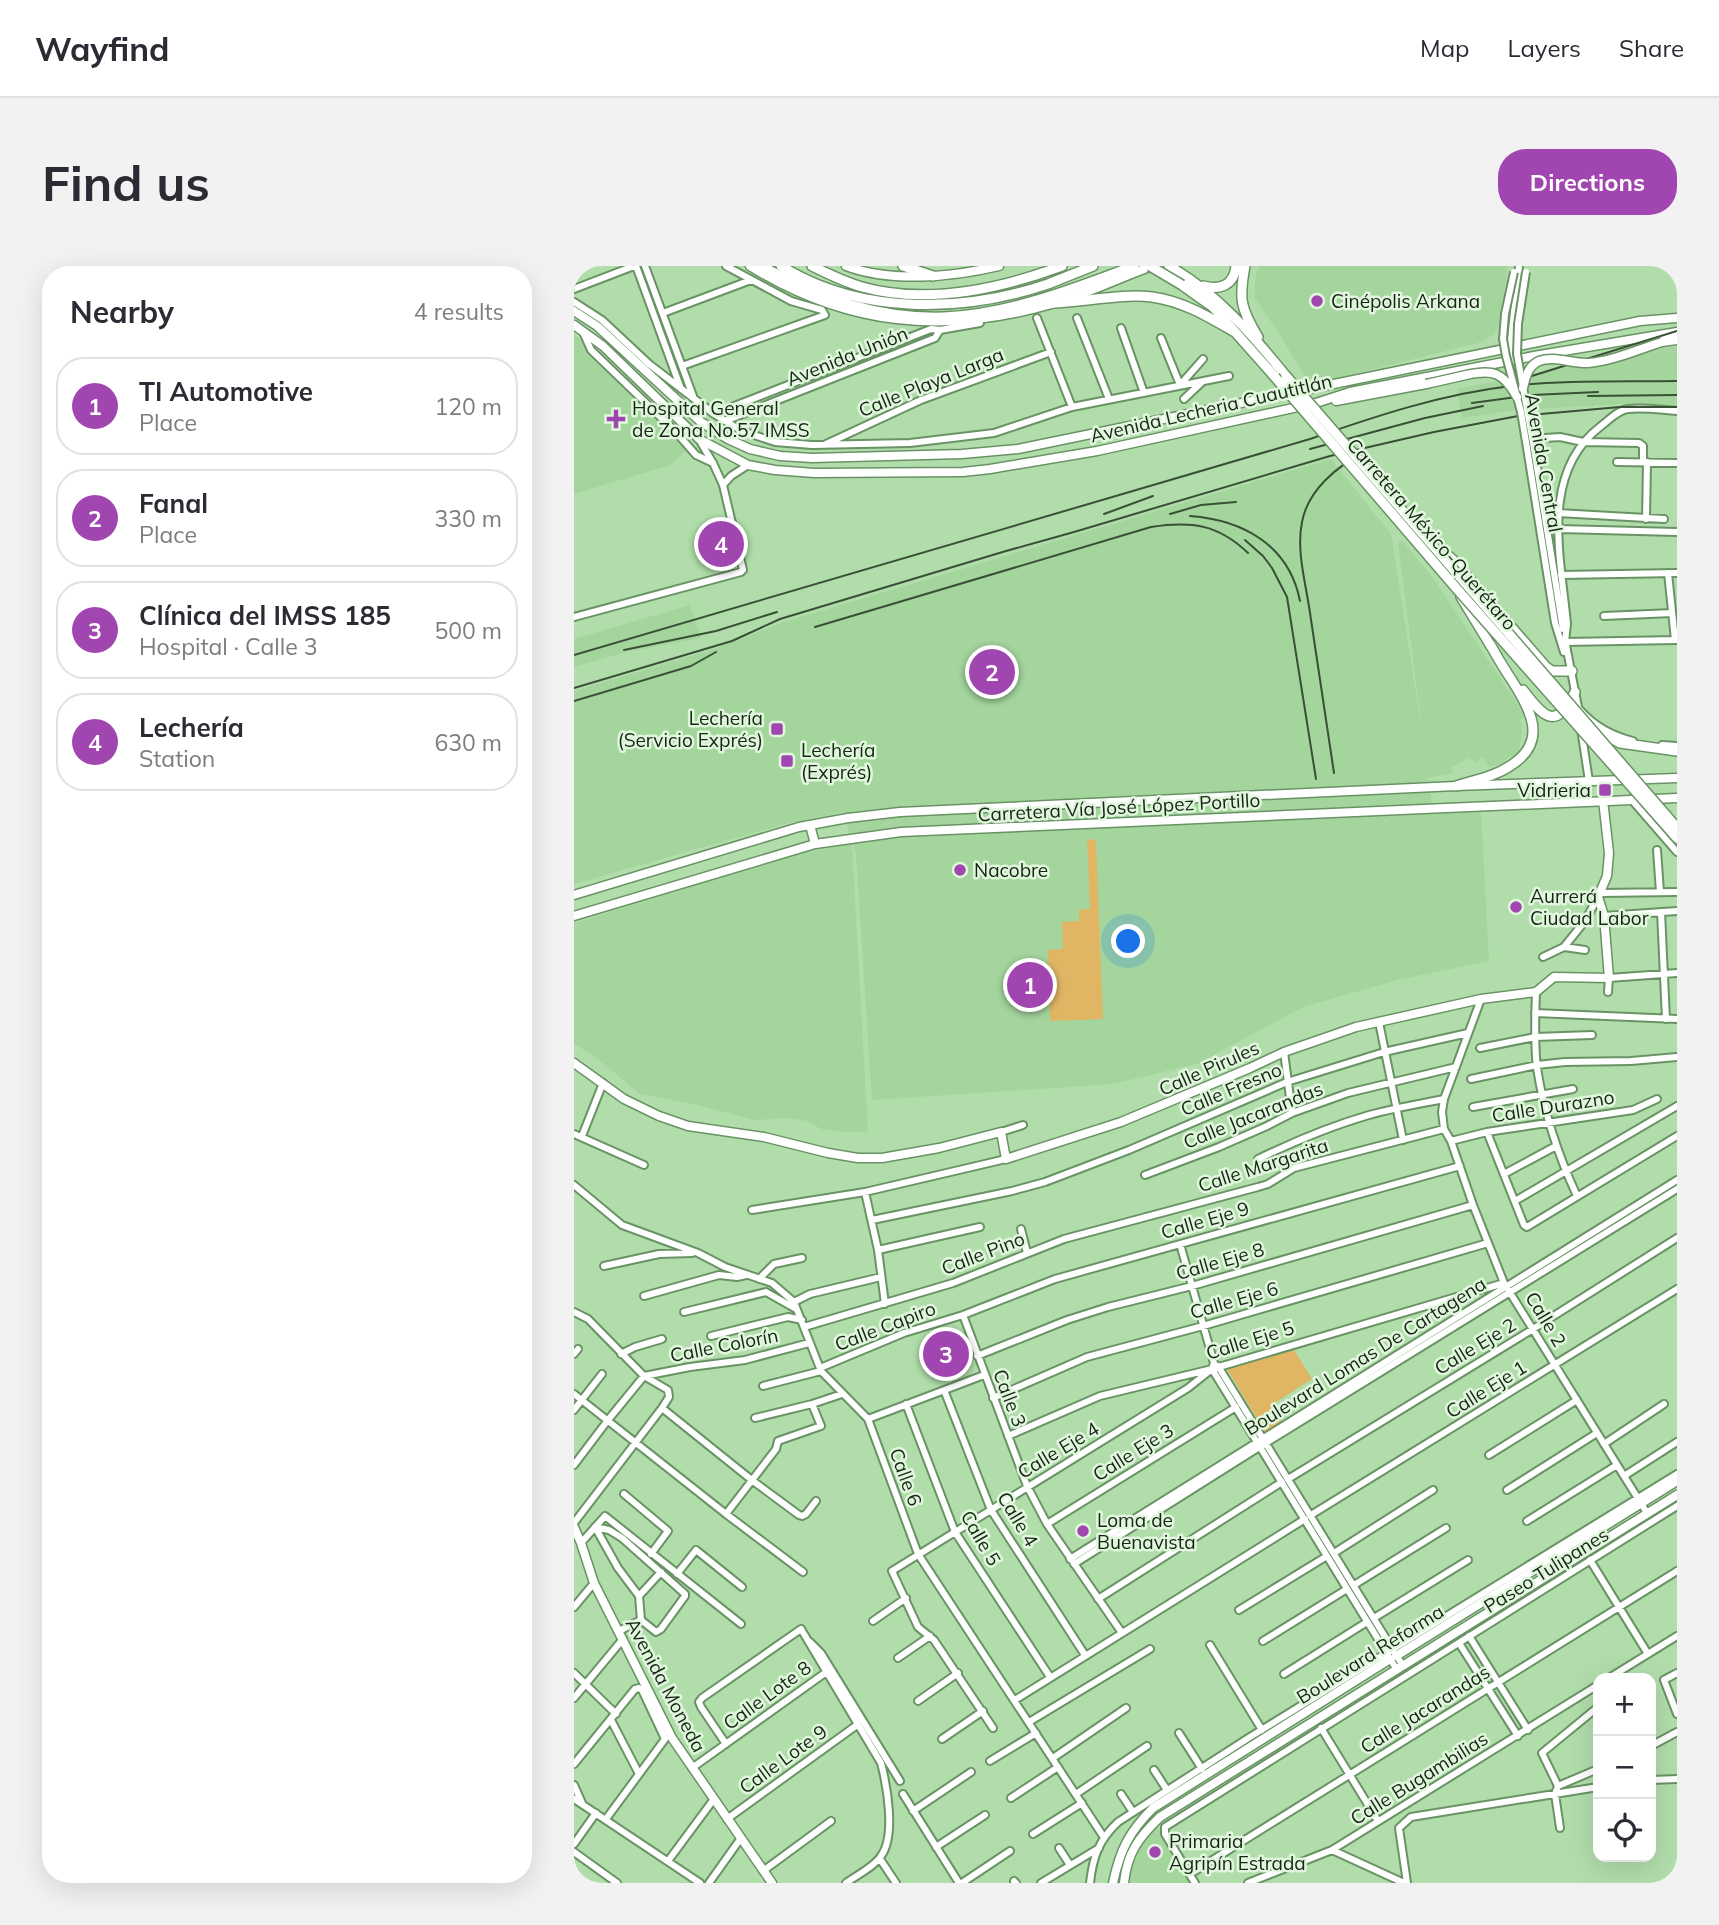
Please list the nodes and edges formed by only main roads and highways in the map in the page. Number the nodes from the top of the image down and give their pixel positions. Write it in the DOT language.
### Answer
graph roads {
  1 [pos="750,266"];
  2 [pos="762,266"];
  3 [pos="781,266"];
  4 [pos="812,266"];
  5 [pos="846,266"];
  6 [pos="904,266"];
  7 [pos="999,266"];
  8 [pos="1062,266"];
  9 [pos="1093,266"];
  10 [pos="1134,266"];
  11 [pos="1151,266"];
  12 [pos="1169,266"];
  13 [pos="1236,266"];
  14 [pos="1245,266"];
  15 [pos="933,276"];
  16 [pos="1185,281"];
  17 [pos="1200,286"];
  18 [pos="1053,303"];
  19 [pos="574,311"];
  20 [pos="1677,318"];
  21 [pos="574,325"];
  22 [pos="1233,331"];
  23 [pos="1677,332"];
  24 [pos="1677,340"];
  25 [pos="1270,356"];
  26 [pos="1524,388"];
  27 [pos="1517,397"];
  28 [pos="1315,403"];
  29 [pos="1093,433"];
  30 [pos="1097,451"];
  31 [pos="1427,537"];
  32 [pos="1457,589"];
  33 [pos="1490,644"];
  34 [pos="1572,671"];
  35 [pos="1575,692"];
  36 [pos="1589,727"];
  37 [pos="1677,749"];
  38 [pos="1677,778"];
  39 [pos="1457,786"];
  40 [pos="1677,798"];
  41 [pos="1603,800"];
  42 [pos="810,825"];
  43 [pos="1677,826"];
  44 [pos="1677,838"];
  45 [pos="815,844"];
  46 [pos="574,895"];
  47 [pos="574,916"];
  48 [pos="574,1063"];
  49 [pos="1677,1481"];
  50 [pos="1677,1494"];
  51 [pos="574,1525"];
  52 [pos="772,1883"];
  53 [pos="1113,1883"];
  54 [pos="1124,1883"];
  1 -- 18 [label="main road"];
  2 -- 10 [label="highway"];
  3 -- 9 [label="highway"];
  4 -- 8 [label="highway"];
  5 -- 15 [label="main road"];
  6 -- 15 [label="highway"];
  7 -- 15 [label="main road"];
  11 -- 16 [label="highway, Carretera México-Querétaro, bridge"];
  11 -- 18 [label="main road"];
  12 -- 16 [label="highway, Carretera México-Querétaro"];
  13 -- 17 [label="highway"];
  14 -- 25 [label="highway"];
  16 -- 17 [label="highway, Carretera México-Querétaro"];
  16 -- 22 [label="highway, Carretera México-Querétaro"];
  17 -- 25 [label="highway, Carretera México-Querétaro"];
  18 -- 22 [label="highway"];
  19 -- 29 [label="main road, Avenida Lecheria Cuautitlán"];
  20 -- 29 [label="main road, Avenida Lecheria Cuautitlán"];
  21 -- 30 [label="main road, Avenida Lecheria Cuautitlán"];
  22 -- 32 [label="highway, Carretera México-Querétaro, bridge"];
  23 -- 28 [label="main road, Avenida Lecheria Cuautitlán"];
  24 -- 26 [label="main road, bridge"];
  25 -- 31 [label="highway, Carretera México-Querétaro, bridge"];
  27 -- 28 [label="main road, bridge"];
  28 -- 30 [label="main road, Avenida Lecheria Cuautitlán"];
  29 -- 30 [label="main road"];
  31 -- 34 [label="highway, bridge"];
  31 -- 36 [label="highway, Carretera México-Querétaro, bridge"];
  32 -- 33 [label="highway, bridge"];
  32 -- 44 [label="highway, Carretera México-Querétaro, bridge"];
  33 -- 35 [label="highway"];
  33 -- 39 [label="highway"];
  36 -- 37 [label="highway"];
  36 -- 43 [label="highway, Carretera México-Querétaro, bridge"];
  38 -- 39 [label="main road, Carretera Vía José López Portillo"];
  39 -- 42 [label="main road, Carretera Vía José López Portillo"];
  40 -- 41 [label="main road, Carretera Vía José López Portillo"];
  41 -- 45 [label="main road, Carretera Vía José López Portillo"];
  41 -- 48 [label="main road, Calle Pirules"];
  42 -- 45 [label="main road"];
  42 -- 46 [label="main road, Carretera Vía José López Portillo"];
  45 -- 47 [label="main road, Carretera Vía José López Portillo"];
  49 -- 53 [label="main road, Boulevard Reforma"];
  50 -- 54 [label="main road, Boulevard Reforma"];
  51 -- 52 [label="main road, Avenida Moneda"];
}
